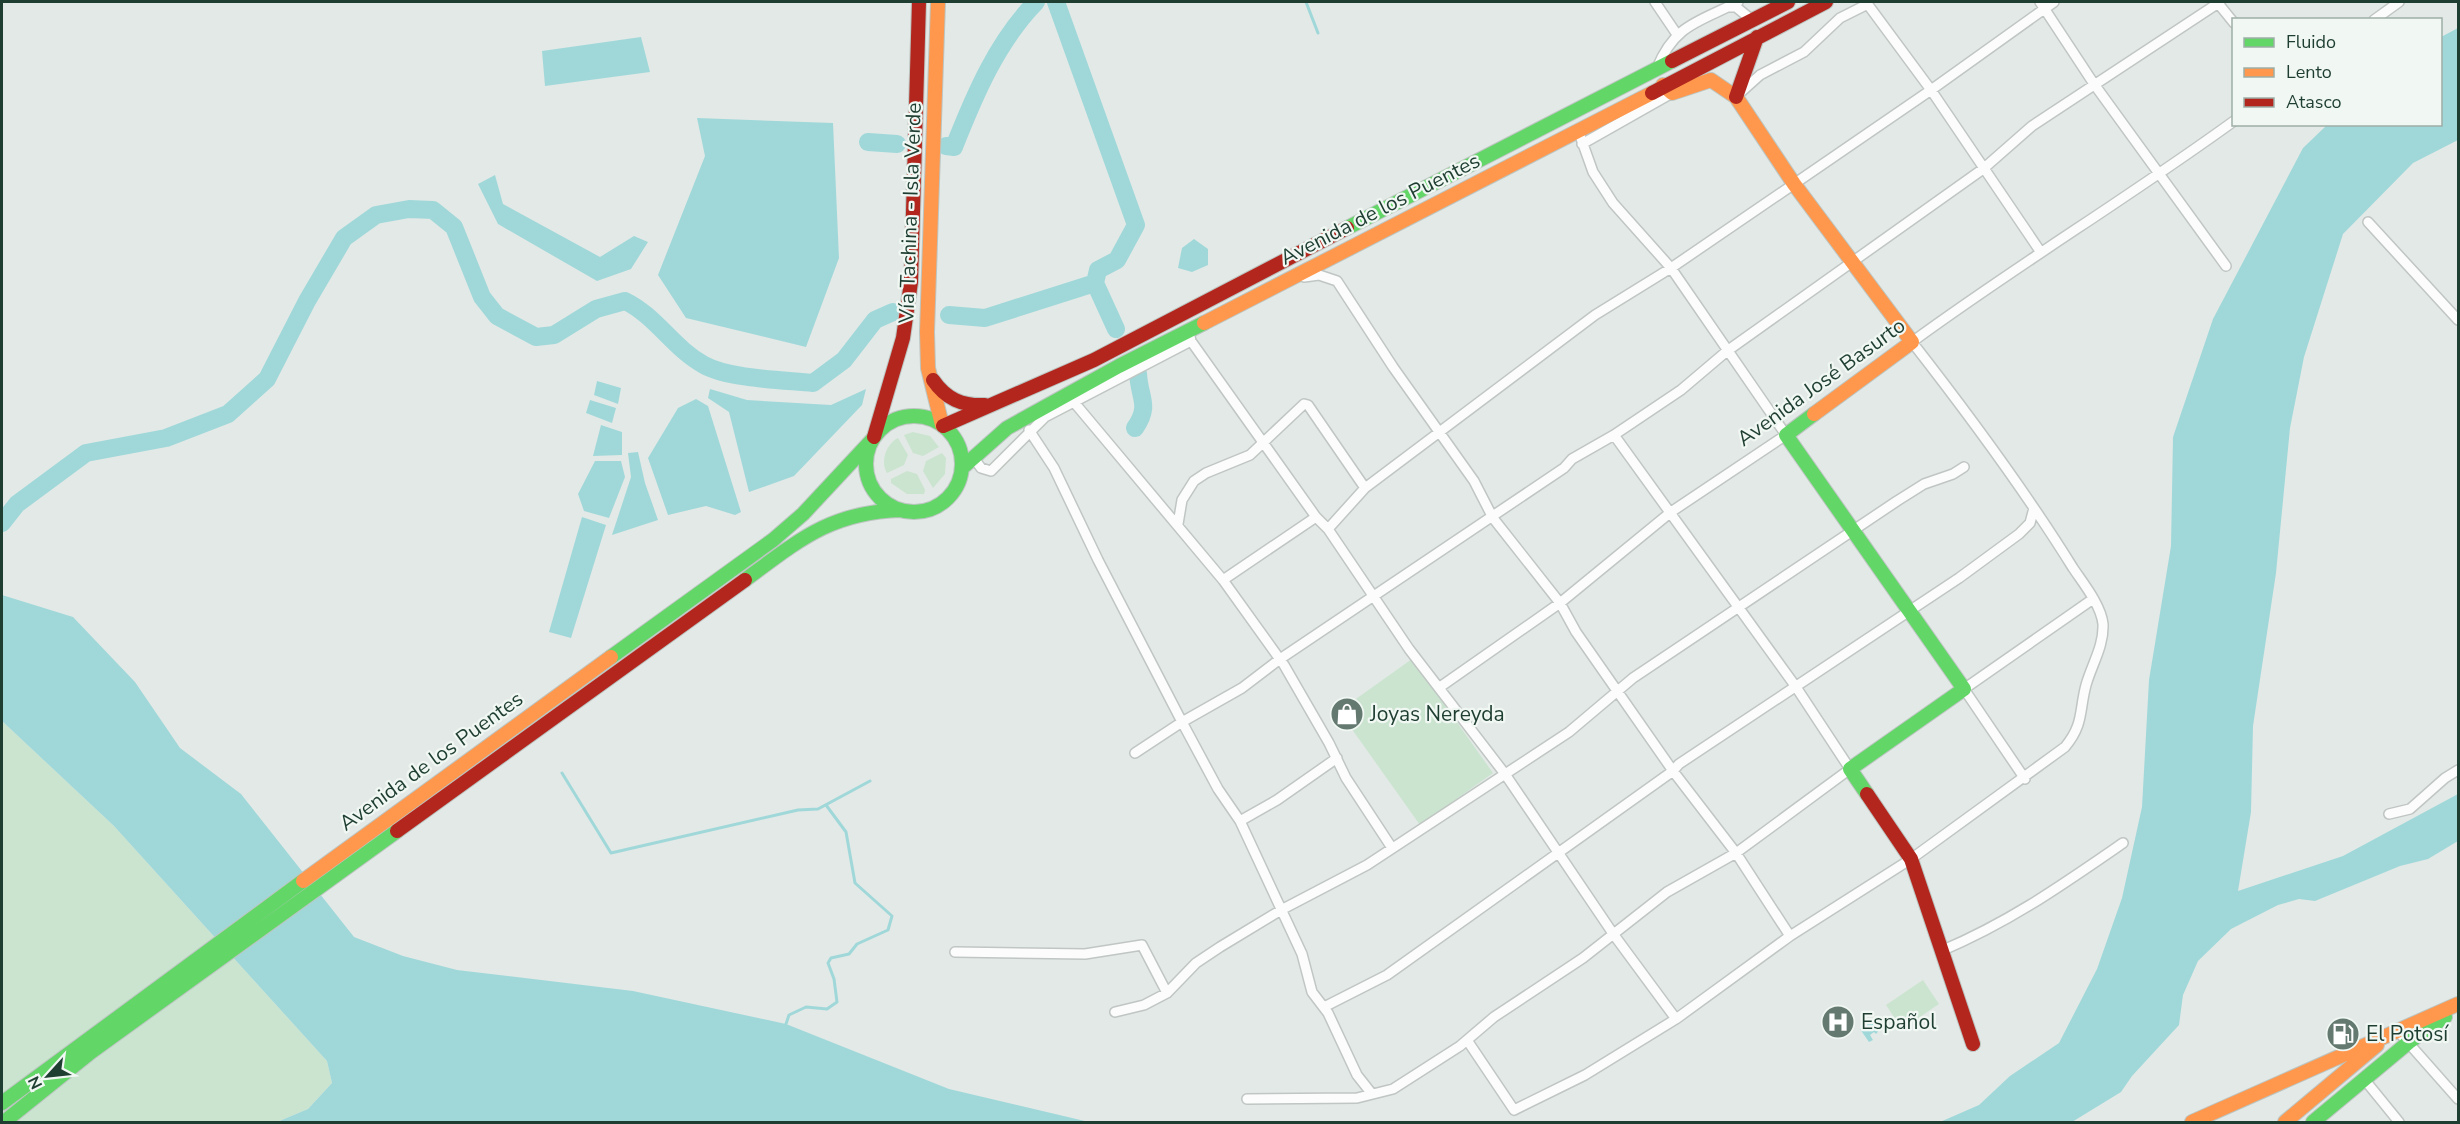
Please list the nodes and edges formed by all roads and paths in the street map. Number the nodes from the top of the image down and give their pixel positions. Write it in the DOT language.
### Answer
graph roads {
  1 [pos="919,2"];
  2 [pos="938,2"];
  3 [pos="1655,2"];
  4 [pos="1738,2"];
  5 [pos="1788,2"];
  6 [pos="1826,2"];
  7 [pos="2054,2"];
  8 [pos="2219,2"];
  9 [pos="2399,2"];
  10 [pos="1867,3"];
  11 [pos="2388,4"];
  12 [pos="2042,5"];
  13 [pos="1729,7"];
  14 [pos="2376,18"];
  15 [pos="1752,20"];
  16 [pos="2232,20"];
  17 [pos="1676,33"];
  18 [pos="1757,37"];
  19 [pos="1656,70"];
  20 [pos="2094,84"];
  21 [pos="1668,89"];
  22 [pos="1931,90"];
  23 [pos="1736,97"];
  24 [pos="2232,122"];
  25 [pos="1578,130"];
  26 [pos="1582,144"];
  27 [pos="1983,169"];
  28 [pos="2161,174"];
  29 [pos="1794,184"];
  30 [pos="2368,222"];
  31 [pos="2040,251"];
  32 [pos="1853,263"];
  33 [pos="2226,266"];
  34 [pos="1671,268"];
  35 [pos="1289,280"];
  36 [pos="2458,320"];
  37 [pos="1190,336"];
  38 [pos="1912,342"];
  39 [pos="1727,351"];
  40 [pos="928,368"];
  41 [pos="1073,401"];
  42 [pos="1003,403"];
  43 [pos="943,425"];
  44 [pos="1029,430"];
  45 [pos="1441,431"];
  46 [pos="1614,435"];
  47 [pos="1786,435"];
  48 [pos="873,438"];
  49 [pos="1262,444"];
  50 [pos="973,457"];
  51 [pos="1964,467"];
  52 [pos="962,468"];
  53 [pos="1365,488"];
  54 [pos="2034,508"];
  55 [pos="901,510"];
  56 [pos="1671,512"];
  57 [pos="1316,517"];
  58 [pos="1494,518"];
  59 [pos="1178,524"];
  60 [pos="1328,529"];
  61 [pos="1853,530"];
  62 [pos="1223,580"];
  63 [pos="1374,598"];
  64 [pos="2093,599"];
  65 [pos="1560,603"];
  66 [pos="1737,608"];
  67 [pos="1910,611"];
  68 [pos="1280,659"];
  69 [pos="1440,687"];
  70 [pos="1796,687"];
  71 [pos="1964,689"];
  72 [pos="1618,690"];
  73 [pos="1182,722"];
  74 [pos="1135,753"];
  75 [pos="1337,758"];
  76 [pos="1850,769"];
  77 [pos="2458,770"];
  78 [pos="1673,771"];
  79 [pos="1505,774"];
  80 [pos="2025,779"];
  81 [pos="2389,814"];
  82 [pos="1240,821"];
  83 [pos="369,841"];
  84 [pos="2122,843"];
  85 [pos="1392,848"];
  86 [pos="1559,852"];
  87 [pos="1736,853"];
  88 [pos="1911,859"];
  89 [pos="1281,910"];
  90 [pos="1614,935"];
  91 [pos="1790,936"];
  92 [pos="1941,951"];
  93 [pos="955,952"];
  94 [pos="1167,993"];
  95 [pos="2458,1006"];
  96 [pos="1324,1007"];
  97 [pos="138,1010"];
  98 [pos="1114,1012"];
  99 [pos="1676,1019"];
  100 [pos="2394,1032"];
  101 [pos="1467,1040"];
  102 [pos="2409,1042"];
  103 [pos="1973,1044"];
  104 [pos="2364,1079"];
  105 [pos="1372,1094"];
  106 [pos="1246,1099"];
  107 [pos="2458,1099"];
  108 [pos="2,1103"];
  109 [pos="2303,1107"];
  110 [pos="4,1122"];
  111 [pos="2192,1122"];
  112 [pos="2285,1122"];
  113 [pos="2315,1122"];
  114 [pos="2399,1122"];
  1 -- 48 [label="main road, Vía Tachina - Isla Verde"];
  2 -- 40 [label="main road, Vía Tachina - Isla Verde"];
  3 -- 17 [label="street"];
  4 -- 13 [label="street"];
  5 -- 15 [label="main road, Avenida de los Puentes"];
  6 -- 18 [label="main road, Avenida de los Puentes"];
  7 -- 12 [label="street"];
  8 -- 16 [label="street"];
  8 -- 20 [label="street"];
  9 -- 11 [label="street"];
  10 -- 22 [label="street"];
  10 -- 23 [label="street"];
  11 -- 14 [label="street"];
  12 -- 20 [label="street"];
  12 -- 22 [label="street"];
  13 -- 15 [label="street"];
  13 -- 17 [label="street"];
  15 -- 19 [label="main road, Avenida de los Puentes"];
  17 -- 19 [label="street"];
  18 -- 21 [label="main road, Avenida de los Puentes"];
  18 -- 23 [label="main road"];
  19 -- 42 [label="main road, Avenida de los Puentes"];
  20 -- 27 [label="street"];
  20 -- 28 [label="street"];
  21 -- 23 [label="main road"];
  21 -- 25 [label="main road, Avenida de los Puentes"];
  21 -- 26 [label="street"];
  22 -- 27 [label="street"];
  22 -- 29 [label="street"];
  23 -- 29 [label="main road"];
  24 -- 28 [label="street, Avenida José Basurto"];
  25 -- 26 [label="street"];
  25 -- 35 [label="main road, Avenida de los Puentes"];
  26 -- 34 [label="street"];
  27 -- 31 [label="street"];
  27 -- 32 [label="street"];
  28 -- 31 [label="street, Avenida José Basurto"];
  28 -- 33 [label="street"];
  29 -- 32 [label="main road"];
  29 -- 34 [label="street"];
  30 -- 36 [label="street"];
  31 -- 38 [label="street, Avenida José Basurto"];
  32 -- 38 [label="main road"];
  32 -- 39 [label="street"];
  34 -- 39 [label="street"];
  34 -- 45 [label="street"];
  35 -- 37 [label="main road, Avenida de los Puentes"];
  35 -- 45 [label="street"];
  37 -- 41 [label="street"];
  37 -- 49 [label="street"];
  37 -- 50 [label="main road, Avenida de los Puentes"];
  38 -- 47 [label="main road, Avenida José Basurto"];
  38 -- 54 [label="street"];
  39 -- 46 [label="street"];
  39 -- 47 [label="street"];
  40 -- 42 [label="main road"];
  40 -- 43 [label="main road, Vía Tachina - Isla Verde"];
  41 -- 44 [label="street"];
  41 -- 59 [label="street"];
  42 -- 43 [label="main road, Avenida de los Puentes"];
  43 -- 48 [label="main road"];
  43 -- 52 [label="main road"];
  44 -- 50 [label="street"];
  44 -- 73 [label="street"];
  45 -- 53 [label="street"];
  45 -- 58 [label="street"];
  46 -- 56 [label="street"];
  46 -- 58 [label="street"];
  47 -- 56 [label="street, Avenida José Basurto"];
  47 -- 61 [label="main road"];
  48 -- 55 [label="main road"];
  48 -- 83 [label="main road, Avenida de los Puentes"];
  49 -- 53 [label="street"];
  49 -- 57 [label="street"];
  49 -- 59 [label="street"];
  50 -- 52 [label="main road, Avenida de los Puentes"];
  51 -- 61 [label="street"];
  52 -- 55 [label="main road"];
  53 -- 60 [label="street"];
  54 -- 64 [label="street"];
  54 -- 67 [label="street"];
  55 -- 83 [label="main road, Avenida de los Puentes"];
  56 -- 65 [label="street, Avenida José Basurto"];
  56 -- 66 [label="street"];
  57 -- 60 [label="street"];
  57 -- 62 [label="street"];
  58 -- 63 [label="street"];
  58 -- 65 [label="street"];
  59 -- 62 [label="street"];
  60 -- 63 [label="street"];
  61 -- 66 [label="street"];
  61 -- 67 [label="main road"];
  62 -- 68 [label="street"];
  63 -- 68 [label="street"];
  63 -- 69 [label="street"];
  64 -- 71 [label="street"];
  64 -- 80 [label="street"];
  65 -- 69 [label="street, Avenida José Basurto"];
  65 -- 72 [label="street"];
  66 -- 70 [label="street"];
  66 -- 72 [label="street"];
  67 -- 70 [label="street"];
  67 -- 71 [label="main road"];
  68 -- 73 [label="street"];
  68 -- 75 [label="street"];
  69 -- 79 [label="street"];
  70 -- 76 [label="street"];
  70 -- 78 [label="street"];
  71 -- 76 [label="main road"];
  71 -- 80 [label="street"];
  72 -- 78 [label="street"];
  72 -- 79 [label="street"];
  73 -- 74 [label="street"];
  73 -- 82 [label="street"];
  75 -- 82 [label="street"];
  75 -- 85 [label="street"];
  76 -- 87 [label="street"];
  76 -- 88 [label="main road"];
  77 -- 81 [label="street"];
  78 -- 86 [label="street"];
  78 -- 87 [label="street"];
  79 -- 85 [label="street"];
  79 -- 86 [label="street"];
  80 -- 88 [label="street"];
  82 -- 89 [label="street"];
  83 -- 97 [label="main road, Avenida de los Puentes"];
  84 -- 92 [label="street"];
  85 -- 89 [label="street"];
  86 -- 90 [label="street"];
  86 -- 96 [label="street"];
  87 -- 90 [label="street"];
  87 -- 91 [label="street"];
  88 -- 91 [label="street"];
  88 -- 92 [label="main road"];
  89 -- 94 [label="street"];
  89 -- 96 [label="street"];
  90 -- 99 [label="street"];
  90 -- 101 [label="street"];
  91 -- 99 [label="street"];
  92 -- 103 [label="main road"];
  93 -- 94 [label="street"];
  94 -- 98 [label="street"];
  95 -- 100 [label="main road"];
  95 -- 102 [label="main road"];
  96 -- 105 [label="street"];
  97 -- 108 [label="main road, Avenida de los Puentes"];
  97 -- 110 [label="main road, Avenida de los Puentes"];
  99 -- 101 [label="street"];
  100 -- 102 [label="street"];
  100 -- 109 [label="main road"];
  100 -- 111 [label="main road"];
  101 -- 105 [label="street"];
  102 -- 104 [label="main road"];
  102 -- 107 [label="street"];
  104 -- 113 [label="main road"];
  104 -- 114 [label="street"];
  105 -- 106 [label="street"];
  109 -- 112 [label="main road"];
  109 -- 113 [label="street"];
}
